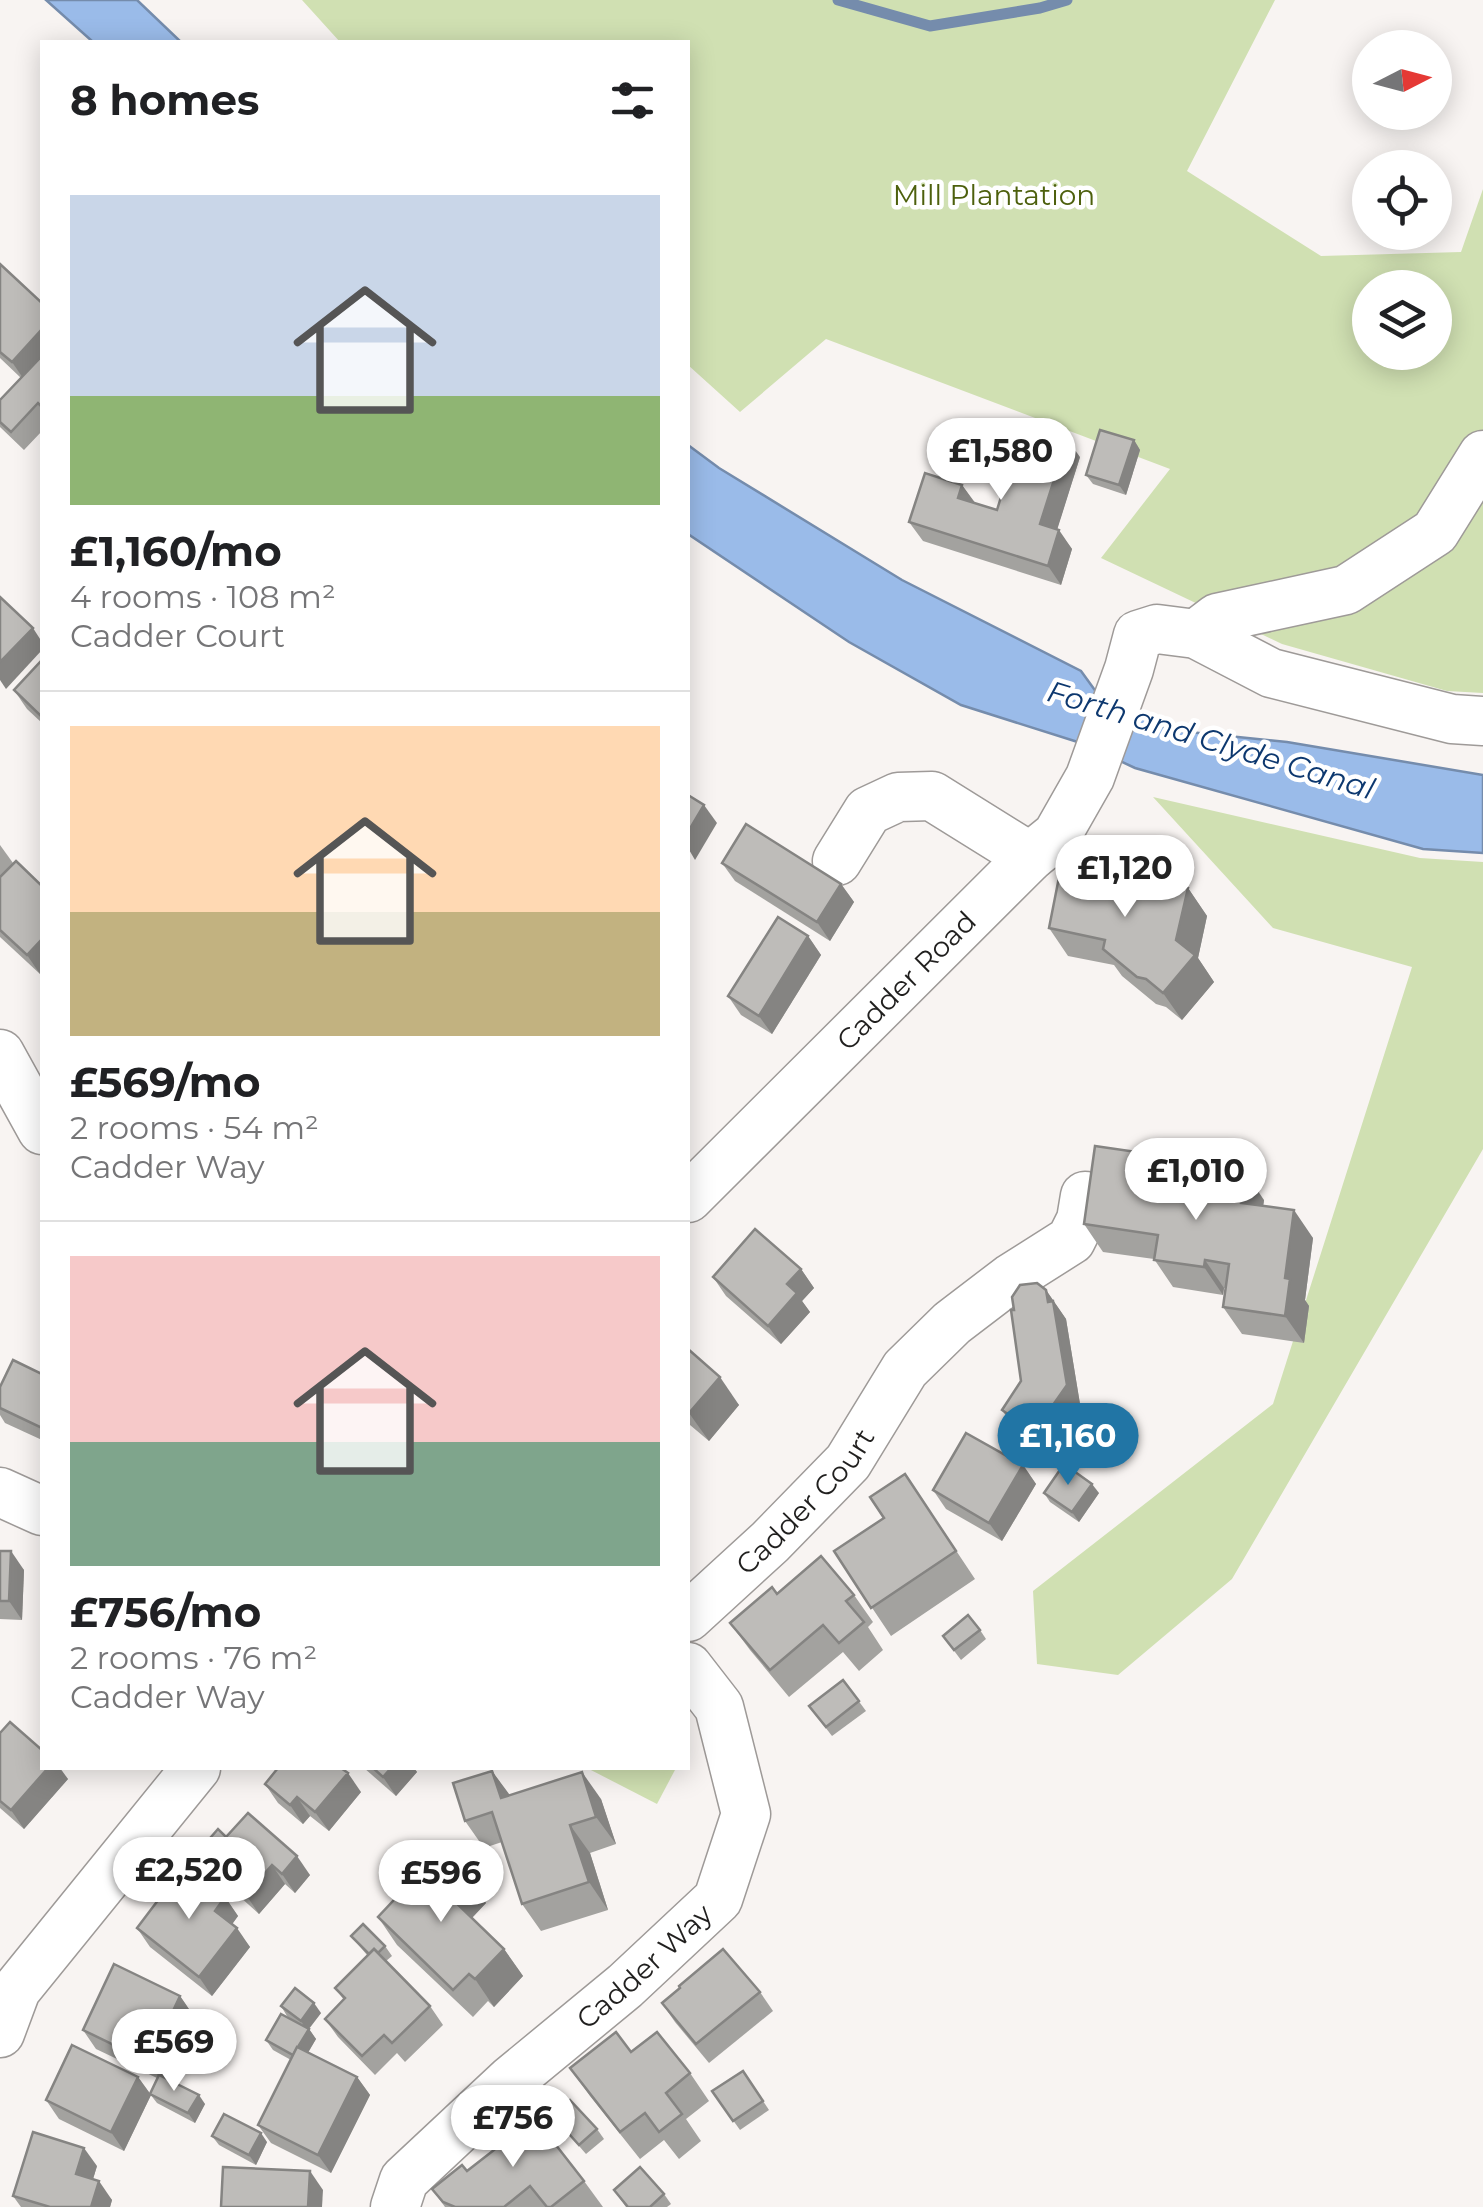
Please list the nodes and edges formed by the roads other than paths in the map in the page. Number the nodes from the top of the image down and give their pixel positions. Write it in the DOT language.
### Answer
graph roads {
  1 [pos="1483,455"];
  2 [pos="1196,634"];
  3 [pos="1483,721"];
  4 [pos="1030,857"];
  5 [pos="837,861"];
  6 [pos="0,1054"];
  7 [pos="40,1126"];
  8 [pos="690,1196"];
  9 [pos="1085,1196"];
  10 [pos="0,1492"];
  11 [pos="40,1511"];
  12 [pos="690,1615"];
  13 [pos="690,1670"];
  14 [pos="194,1770"];
  15 [pos="0,2034"];
  16 [pos="395,2207"];
  1 -- 2 [label="street"];
  2 -- 3 [label="street, Cadder Road"];
  2 -- 4 [label="street, Cadder Road"];
  4 -- 5 [label="street"];
  4 -- 8 [label="street, Cadder Road"];
  6 -- 7 [label="street"];
  9 -- 12 [label="street, Cadder Court"];
  10 -- 11 [label="street"];
  13 -- 16 [label="street, Cadder Way"];
  14 -- 15 [label="street"];
}
